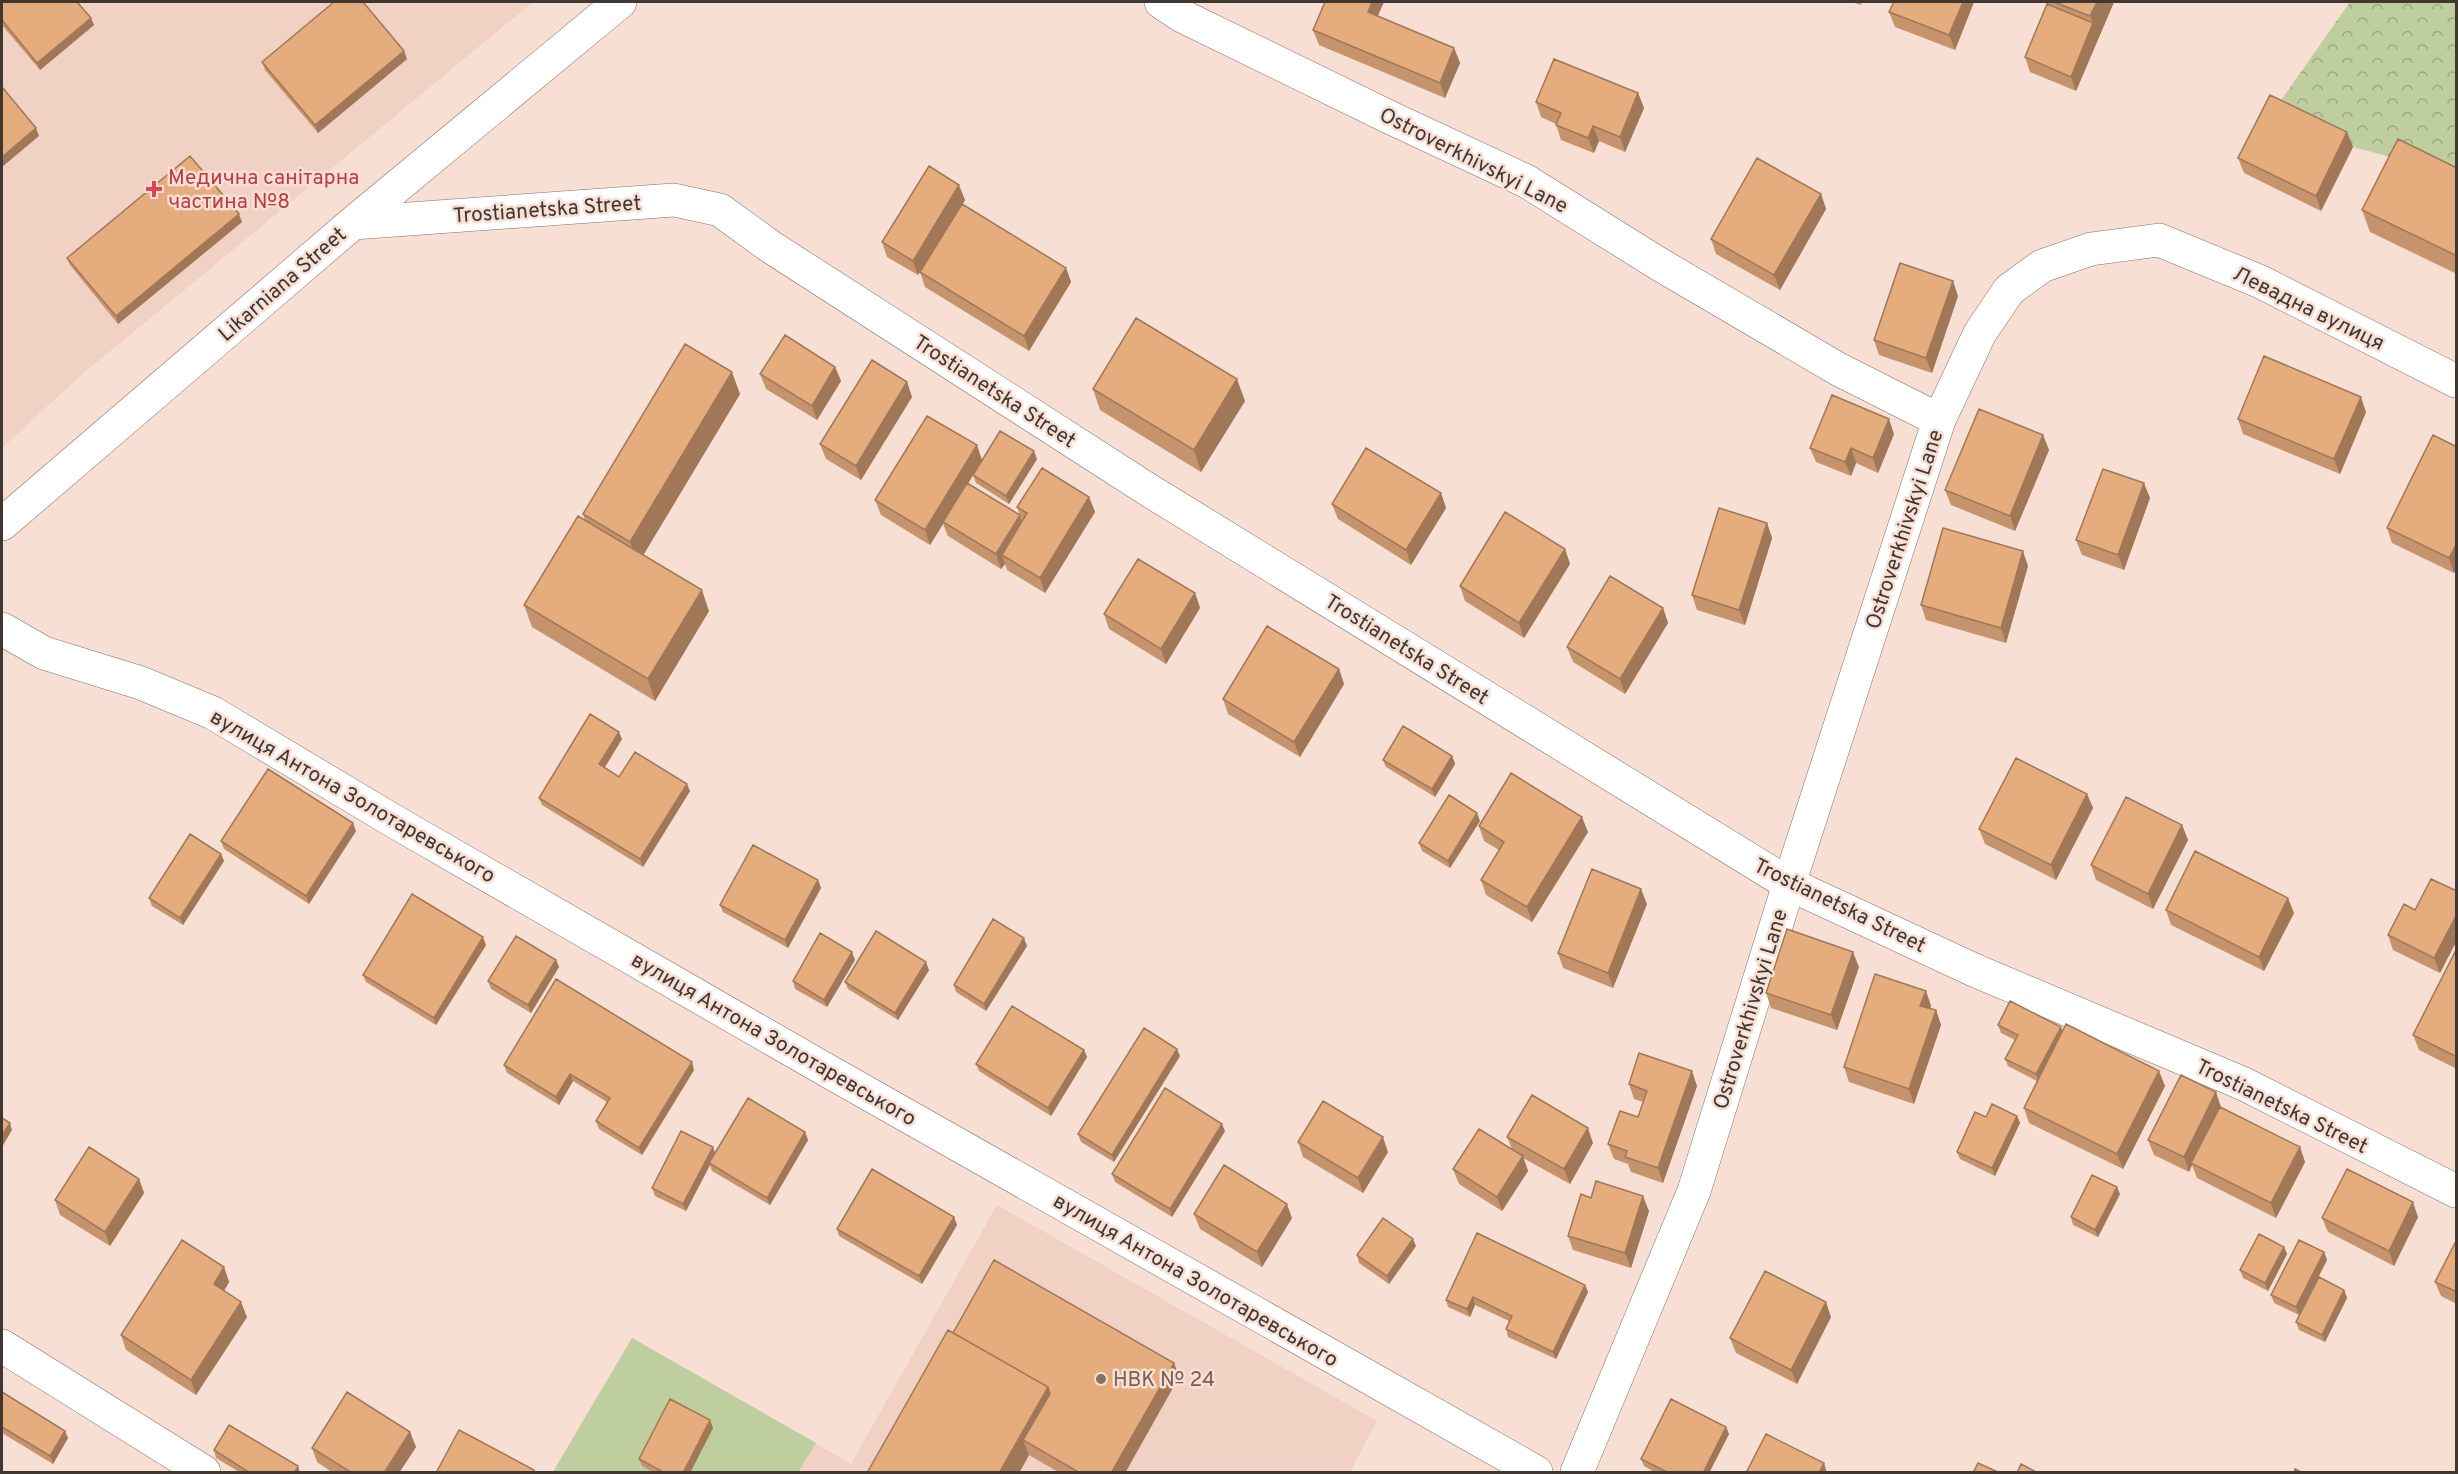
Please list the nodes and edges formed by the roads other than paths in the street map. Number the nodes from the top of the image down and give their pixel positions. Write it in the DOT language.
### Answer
graph roads {
  1 [pos="620,2"];
  2 [pos="1161,2"];
  3 [pos="353,223"];
  4 [pos="2457,381"];
  5 [pos="1939,420"];
  6 [pos="2,524"];
  7 [pos="2,628"];
  8 [pos="1789,884"];
  9 [pos="2457,1191"];
  10 [pos="2,1346"];
  11 [pos="204,1473"];
  12 [pos="1536,1473"];
  13 [pos="1577,1473"];
  1 -- 3 [label="street, Likarniana Street"];
  2 -- 5 [label="street, Ostroverkhivskyi Lane"];
  3 -- 6 [label="street, Likarniana Street"];
  3 -- 8 [label="street, Trostianetska Street"];
  4 -- 5 [label="street, Левадна вулиця"];
  5 -- 8 [label="street, Ostroverkhivskyi Lane"];
  7 -- 12 [label="street, вулиця Антона Золотаревського"];
  8 -- 9 [label="street, Trostianetska Street"];
  8 -- 13 [label="street, Ostroverkhivskyi Lane"];
  10 -- 11 [label="street"];
}
